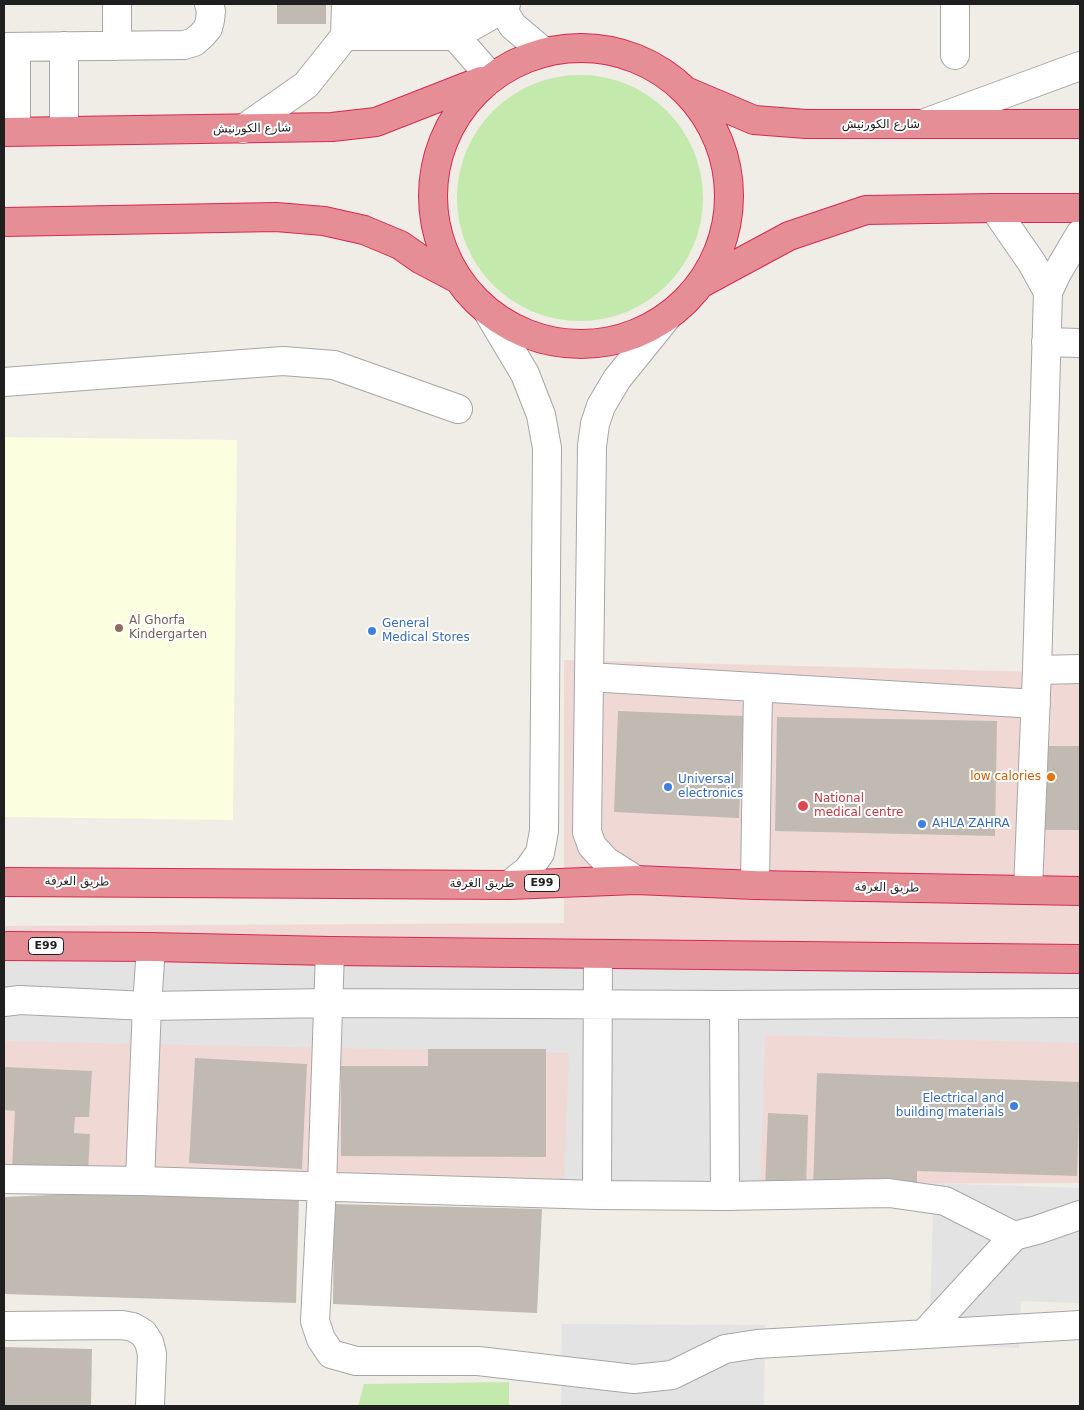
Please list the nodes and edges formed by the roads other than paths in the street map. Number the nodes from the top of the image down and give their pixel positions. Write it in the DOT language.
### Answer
graph roads {
  1 [pos="116,4"];
  2 [pos="209,4"];
  3 [pos="955,4"];
  4 [pos="501,5"];
  5 [pos="347,6"];
  6 [pos="345,36"];
  7 [pos="454,36"];
  8 [pos="64,46"];
  9 [pos="117,46"];
  10 [pos="10,47"];
  11 [pos="544,52"];
  12 [pos="955,55"];
  13 [pos="1080,66"];
  14 [pos="491,77"];
  15 [pos="687,92"];
  16 [pos="1080,124"];
  17 [pos="921,125"];
  18 [pos="243,129"];
  19 [pos="10,131"];
  20 [pos="64,131"];
  21 [pos="994,208"];
  22 [pos="1080,208"];
  23 [pos="4,222"];
  24 [pos="1080,234"];
  25 [pos="458,279"];
  26 [pos="700,284"];
  27 [pos="1048,292"];
  28 [pos="488,312"];
  29 [pos="667,317"];
  30 [pos="1046,342"];
  31 [pos="1080,343"];
  32 [pos="4,382"];
  33 [pos="458,409"];
  34 [pos="1080,669"];
  35 [pos="1037,670"];
  36 [pos="589,676"];
  37 [pos="758,688"];
  38 [pos="1036,704"];
  39 [pos="636,880"];
  40 [pos="4,882"];
  41 [pos="509,884"];
  42 [pos="755,885"];
  43 [pos="1028,890"];
  44 [pos="1080,891"];
  45 [pos="4,946"];
  46 [pos="151,947"];
  47 [pos="330,952"];
  48 [pos="598,954"];
  49 [pos="1080,959"];
  50 [pos="4,1002"];
  51 [pos="329,1003"];
  52 [pos="1080,1003"];
  53 [pos="598,1004"];
  54 [pos="724,1005"];
  55 [pos="147,1006"];
  56 [pos="4,1179"];
  57 [pos="140,1181"];
  58 [pos="322,1186"];
  59 [pos="597,1195"];
  60 [pos="725,1196"];
  61 [pos="1080,1215"];
  62 [pos="1014,1236"];
  63 [pos="1080,1325"];
  64 [pos="4,1326"];
  65 [pos="924,1334"];
  66 [pos="150,1406"];
  1 -- 9 [label="street"];
  2 -- 9 [label="street"];
  3 -- 12 [label="street"];
  4 -- 5 [label="street"];
  4 -- 7 [label="street"];
  4 -- 11 [label="street"];
  5 -- 6 [label="street"];
  6 -- 7 [label="street"];
  6 -- 18 [label="street"];
  7 -- 14 [label="street"];
  8 -- 9 [label="street"];
  8 -- 10 [label="street"];
  8 -- 20 [label="street"];
  10 -- 19 [label="street"];
  11 -- 14 [label="highway, شارع الكورنيش"];
  11 -- 15 [label="highway, شارع الكورنيش"];
  13 -- 17 [label="street"];
  14 -- 18 [label="highway, شارع الكورنيش"];
  14 -- 25 [label="highway"];
  15 -- 17 [label="highway, شارع الكورنيش"];
  15 -- 26 [label="highway"];
  16 -- 17 [label="highway, شارع الكورنيش"];
  18 -- 20 [label="highway, شارع الكورنيش"];
  19 -- 20 [label="highway, شارع الكورنيش"];
  21 -- 22 [label="highway"];
  21 -- 26 [label="highway"];
  21 -- 27 [label="street"];
  23 -- 25 [label="highway"];
  24 -- 27 [label="street"];
  25 -- 28 [label="highway"];
  26 -- 29 [label="highway"];
  27 -- 30 [label="street"];
  28 -- 29 [label="highway"];
  28 -- 41 [label="street"];
  29 -- 36 [label="street"];
  30 -- 31 [label="street"];
  30 -- 35 [label="street"];
  32 -- 33 [label="street"];
  34 -- 35 [label="street"];
  35 -- 38 [label="street"];
  36 -- 37 [label="street"];
  36 -- 39 [label="street"];
  37 -- 38 [label="street"];
  37 -- 42 [label="street"];
  38 -- 43 [label="street"];
  39 -- 41 [label="highway, طريق الغرفة / E99"];
  39 -- 42 [label="highway, طريق الغرفة / E99"];
  40 -- 41 [label="highway, طريق الغرفة / E99"];
  42 -- 43 [label="highway, طريق الغرفة / E99"];
  43 -- 44 [label="highway, طريق الغرفة / E99"];
  45 -- 46 [label="highway, E99"];
  46 -- 47 [label="highway, E99"];
  46 -- 55 [label="street"];
  47 -- 48 [label="highway, E99"];
  47 -- 51 [label="street"];
  48 -- 49 [label="highway, E99"];
  48 -- 53 [label="street"];
  50 -- 55 [label="street"];
  51 -- 53 [label="street"];
  51 -- 55 [label="street"];
  51 -- 58 [label="street"];
  52 -- 54 [label="street"];
  53 -- 54 [label="street"];
  53 -- 59 [label="street"];
  54 -- 60 [label="street"];
  55 -- 57 [label="street"];
  56 -- 57 [label="street"];
  57 -- 58 [label="street"];
  58 -- 59 [label="street"];
  58 -- 65 [label="street"];
  59 -- 60 [label="street"];
  60 -- 62 [label="street"];
  61 -- 62 [label="street"];
  62 -- 65 [label="street"];
  63 -- 65 [label="street"];
  64 -- 66 [label="street"];
}
